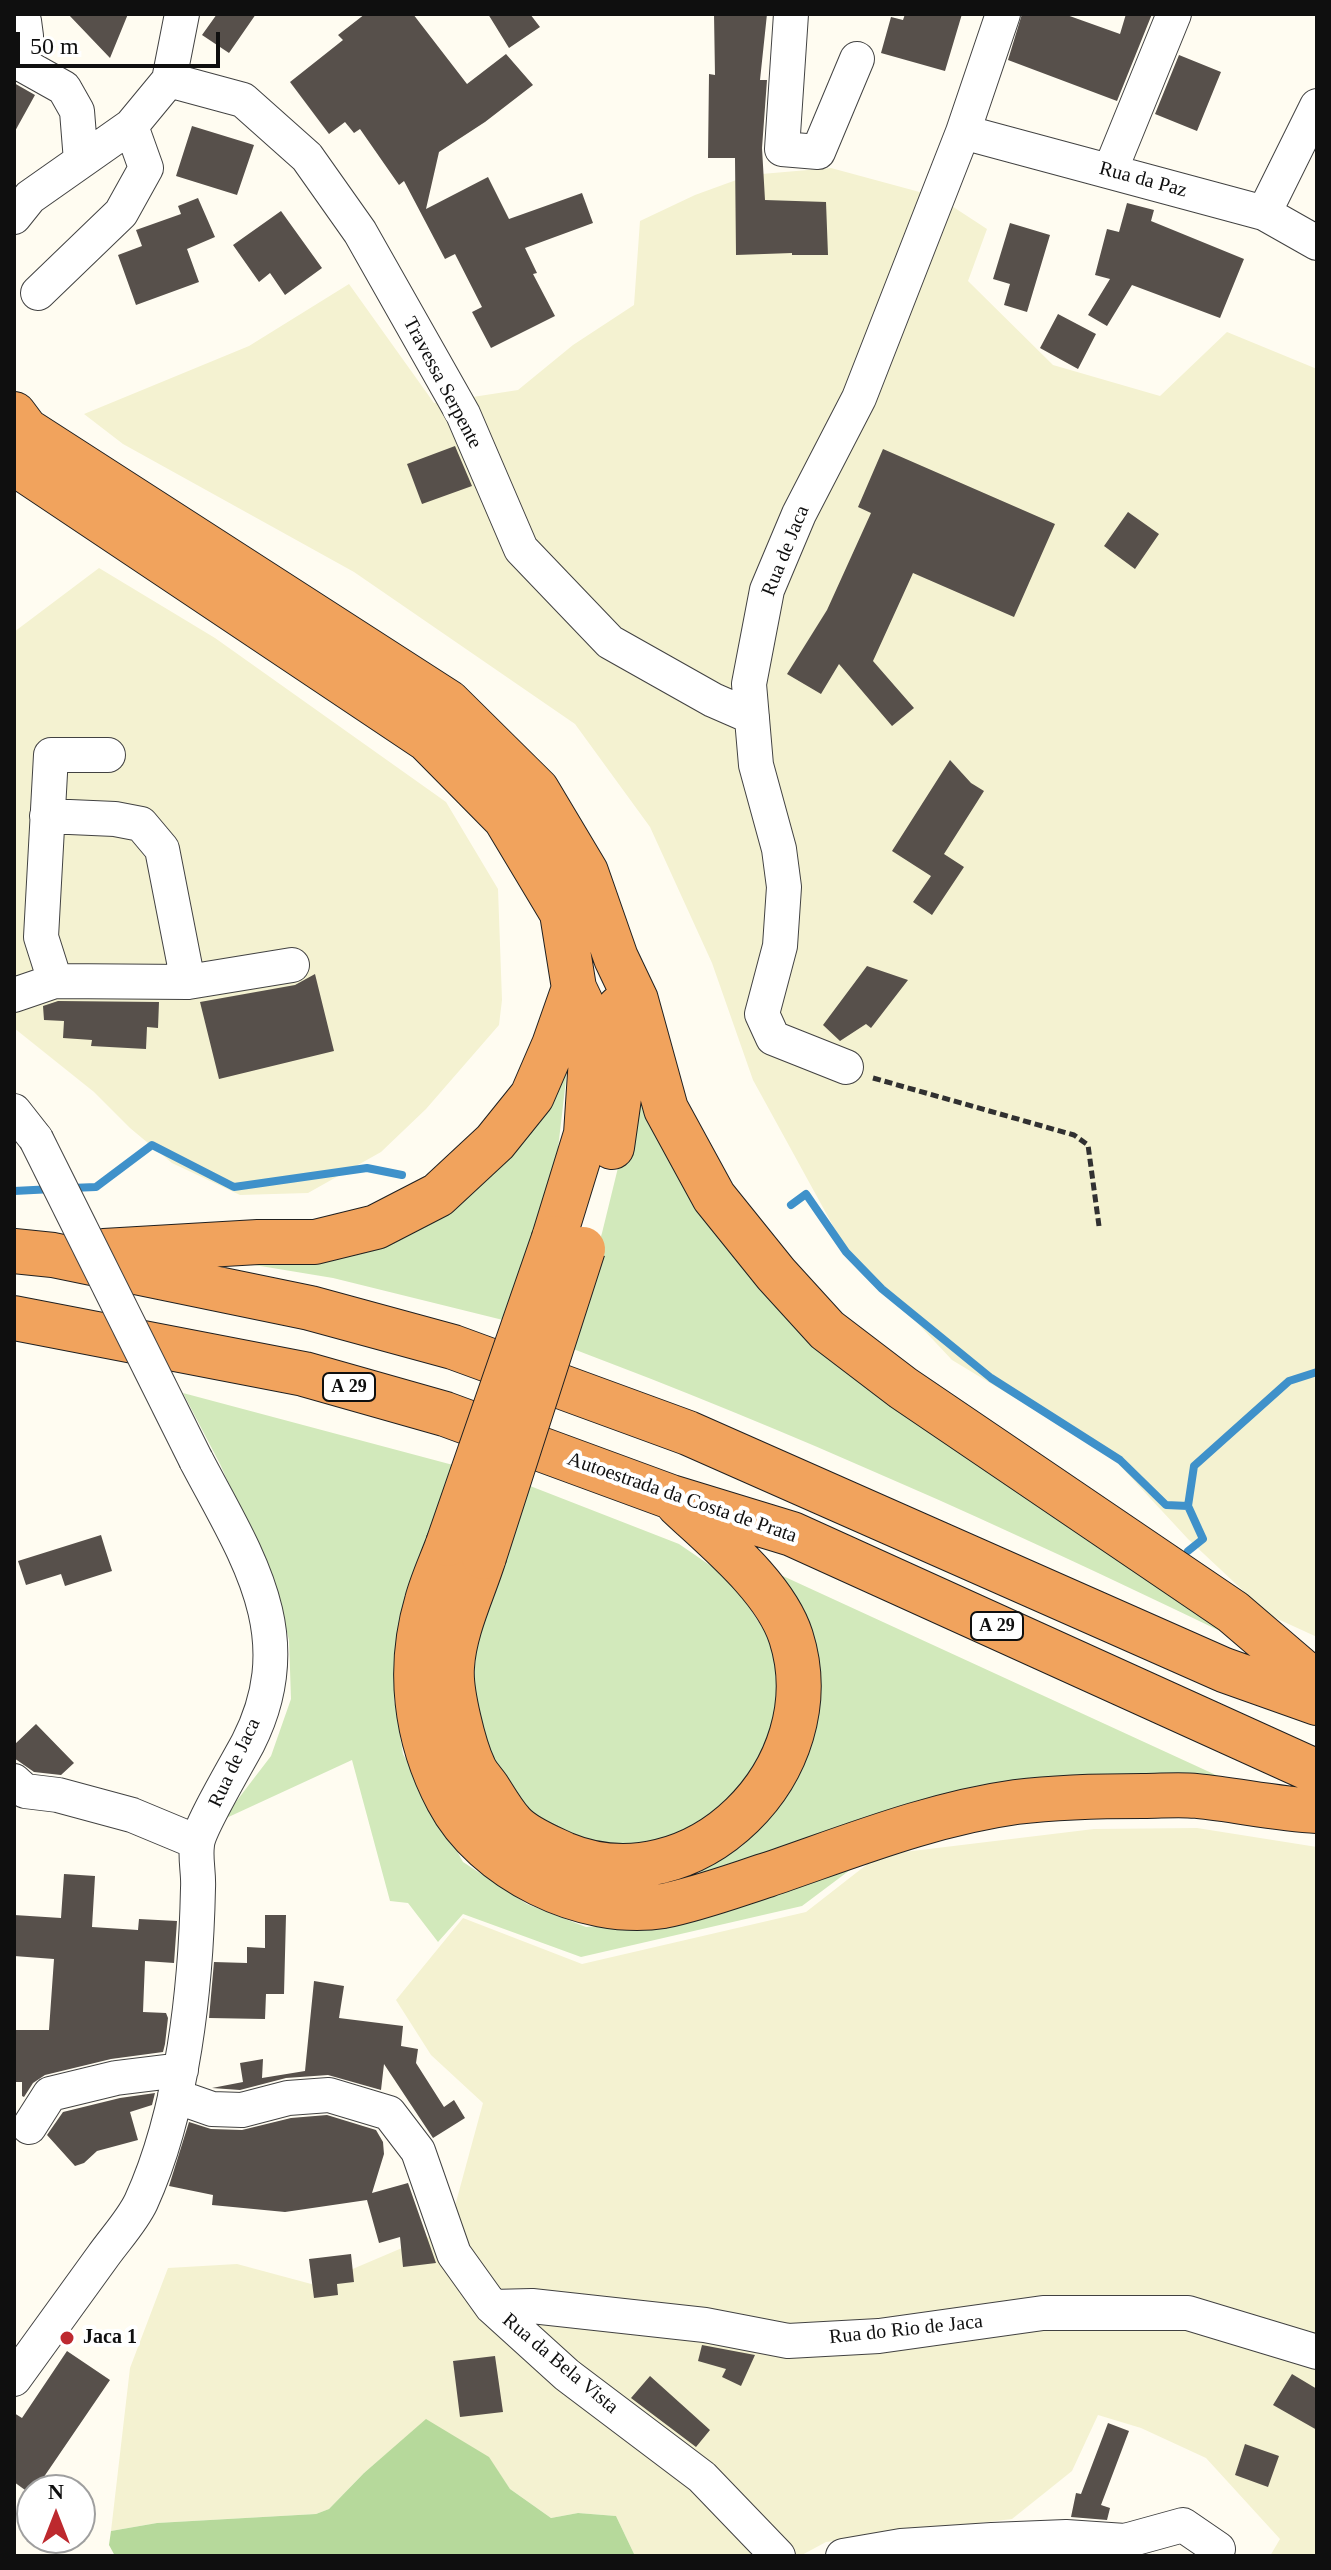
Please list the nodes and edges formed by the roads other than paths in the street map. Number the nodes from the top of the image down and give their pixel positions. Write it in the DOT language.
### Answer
graph roads {
  1 [pos="15,14"];
  2 [pos="182,14"];
  3 [pos="791,14"];
  4 [pos="1003,14"];
  5 [pos="1174,14"];
  6 [pos="14,51"];
  7 [pos="857,59"];
  8 [pos="14,60"];
  9 [pos="169,80"];
  10 [pos="1317,106"];
  11 [pos="131,126"];
  12 [pos="963,132"];
  13 [pos="81,161"];
  14 [pos="1110,171"];
  15 [pos="19,205"];
  16 [pos="1264,213"];
  17 [pos="1317,243"];
  18 [pos="38,293"];
  19 [pos="14,414"];
  20 [pos="14,463"];
  21 [pos="752,717"];
  22 [pos="108,755"];
  23 [pos="47,816"];
  24 [pos="616,958"];
  25 [pos="292,965"];
  26 [pos="55,981"];
  27 [pos="188,982"];
  28 [pos="574,988"];
  29 [pos="14,995"];
  30 [pos="846,1067"];
  31 [pos="14,1111"];
  32 [pos="569,1244"];
  33 [pos="34,1253"];
  34 [pos="14,1318"];
  35 [pos="671,1497"];
  36 [pos="466,1550"];
  37 [pos="1317,1684"];
  38 [pos="1317,1703"];
  39 [pos="1317,1772"];
  40 [pos="14,1781"];
  41 [pos="1317,1811"];
  42 [pos="197,1842"];
  43 [pos="178,2083"];
  44 [pos="29,2127"];
  45 [pos="492,2307"];
  46 [pos="1317,2331"];
  47 [pos="1275,2340"];
  48 [pos="1317,2352"];
  49 [pos="14,2379"];
  50 [pos="1218,2549"];
  51 [pos="778,2556"];
  52 [pos="843,2556"];
  1 -- 6 [label="street"];
  2 -- 9 [label="street"];
  3 -- 7 [label="street"];
  4 -- 12 [label="street, Rua de Jaca"];
  5 -- 14 [label="street"];
  8 -- 13 [label="street"];
  9 -- 11 [label="street"];
  9 -- 21 [label="street, Travessa Serpente"];
  10 -- 16 [label="street"];
  11 -- 13 [label="street"];
  11 -- 18 [label="street"];
  12 -- 14 [label="street, Rua da Paz"];
  12 -- 21 [label="street, Rua de Jaca"];
  13 -- 15 [label="street"];
  14 -- 16 [label="street, Rua da Paz"];
  16 -- 17 [label="street, Rua da Paz"];
  19 -- 24 [label="highway"];
  20 -- 28 [label="highway"];
  21 -- 30 [label="street, Rua de Jaca"];
  22 -- 23 [label="street"];
  23 -- 26 [label="street"];
  23 -- 27 [label="street"];
  24 -- 32 [label="highway"];
  24 -- 37 [label="highway"];
  25 -- 27 [label="street"];
  26 -- 27 [label="street"];
  26 -- 29 [label="street"];
  28 -- 32 [label="highway"];
  28 -- 33 [label="highway"];
  31 -- 42 [label="street, Rua de Jaca, bridge"];
  32 -- 36 [label="highway, bridge"];
  33 -- 38 [label="highway, A 29"];
  34 -- 35 [label="highway, Autoestrada da Costa de Prata / A 29"];
  35 -- 36 [label="highway"];
  35 -- 39 [label="highway, Autoestrada da Costa de Prata / A 29"];
  36 -- 41 [label="highway"];
  40 -- 42 [label="street"];
  42 -- 43 [label="street, Rua de Jaca"];
  43 -- 44 [label="street"];
  43 -- 45 [label="street, Rua da Bela Vista"];
  43 -- 49 [label="street, Rua de Jaca"];
  45 -- 47 [label="street, Rua do Rio de Jaca"];
  45 -- 51 [label="street, Rua da Bela Vista"];
  46 -- 47 [label="street"];
  47 -- 48 [label="street, Rua do Rio de Jaca"];
  50 -- 52 [label="street"];
}
